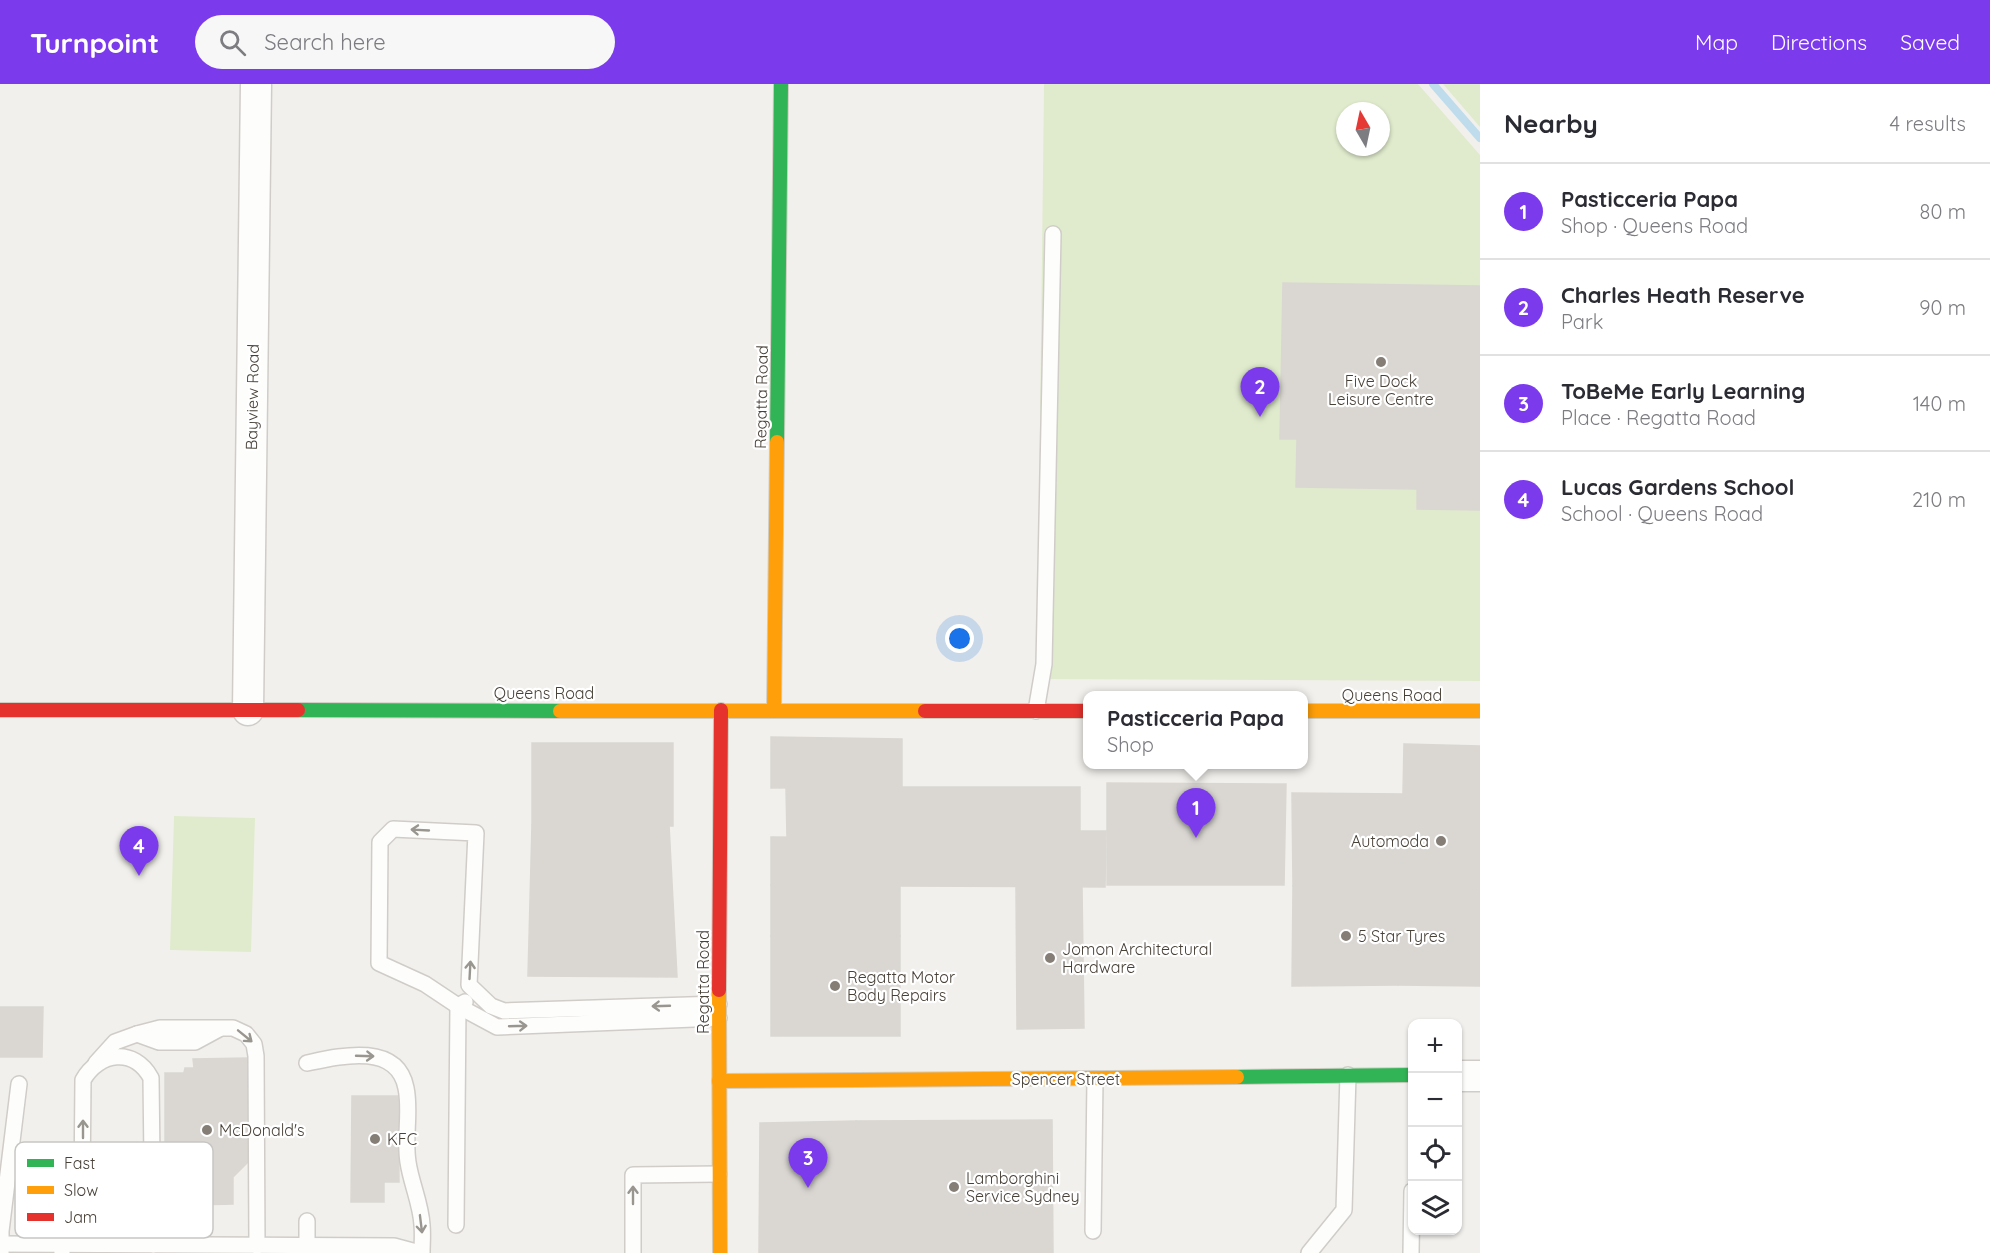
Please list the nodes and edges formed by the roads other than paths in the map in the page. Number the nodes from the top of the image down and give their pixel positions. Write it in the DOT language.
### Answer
graph roads {
  1 [pos="256,84"];
  2 [pos="781,84"];
  3 [pos="1053,234"];
  4 [pos="0,710"];
  5 [pos="248,710"];
  6 [pos="721,710"];
  7 [pos="774,711"];
  8 [pos="1036,711"];
  9 [pos="1083,711"];
  10 [pos="1308,711"];
  11 [pos="1480,711"];
  12 [pos="478,993"];
  13 [pos="458,1006"];
  14 [pos="719,1011"];
  15 [pos="96,1063"];
  16 [pos="307,1063"];
  17 [pos="1348,1075"];
  18 [pos="1408,1075"];
  19 [pos="1462,1076"];
  20 [pos="1480,1076"];
  21 [pos="1095,1079"];
  22 [pos="719,1081"];
  23 [pos="19,1084"];
  24 [pos="82,1142"];
  25 [pos="152,1142"];
  26 [pos="719,1174"];
  27 [pos="307,1221"];
  28 [pos="456,1225"];
  29 [pos="1093,1230"];
  30 [pos="1,1235"];
  31 [pos="1412,1235"];
  32 [pos="153,1238"];
  33 [pos="153,1245"];
  34 [pos="257,1246"];
  35 [pos="304,1248"];
  36 [pos="62,1249"];
  37 [pos="1,1253"];
  38 [pos="421,1253"];
  39 [pos="633,1253"];
  40 [pos="720,1253"];
  41 [pos="1309,1253"];
  42 [pos="1411,1253"];
  1 -- 5 [label="street, Bayview Road"];
  2 -- 7 [label="street, Regatta Road"];
  3 -- 8 [label="lane"];
  4 -- 5 [label="street, Queens Road"];
  5 -- 6 [label="street, Queens Road"];
  6 -- 7 [label="street, Queens Road"];
  6 -- 14 [label="street, Regatta Road"];
  7 -- 8 [label="street, Queens Road"];
  8 -- 9 [label="street, Queens Road"];
  10 -- 11 [label="street, Queens Road"];
  12 -- 13 [label="lane"];
  12 -- 13 [label="lane, one-way"];
  14 -- 12 [label="lane, one-way"];
  13 -- 14 [label="lane, one-way"];
  13 -- 28 [label="lane"];
  14 -- 22 [label="street, Regatta Road"];
  24 -- 15 [label="lane, one-way"];
  15 -- 25 [label="lane"];
  15 -- 34 [label="lane, one-way"];
  16 -- 38 [label="lane, one-way"];
  17 -- 18 [label="street, Spencer Street"];
  17 -- 21 [label="street, Spencer Street"];
  17 -- 41 [label="lane"];
  19 -- 20 [label="street"];
  21 -- 22 [label="street, Spencer Street"];
  21 -- 29 [label="lane"];
  22 -- 26 [label="street, Regatta Road"];
  23 -- 30 [label="lane"];
  39 -- 26 [label="lane, one-way"];
  26 -- 40 [label="street, Regatta Road"];
  27 -- 35 [label="lane"];
  30 -- 36 [label="lane"];
  30 -- 37 [label="lane"];
  31 -- 42 [label="lane"];
  32 -- 33 [label="lane"];
  33 -- 34 [label="lane"];
  33 -- 36 [label="lane"];
  34 -- 35 [label="lane"];
  35 -- 38 [label="lane"];
}
